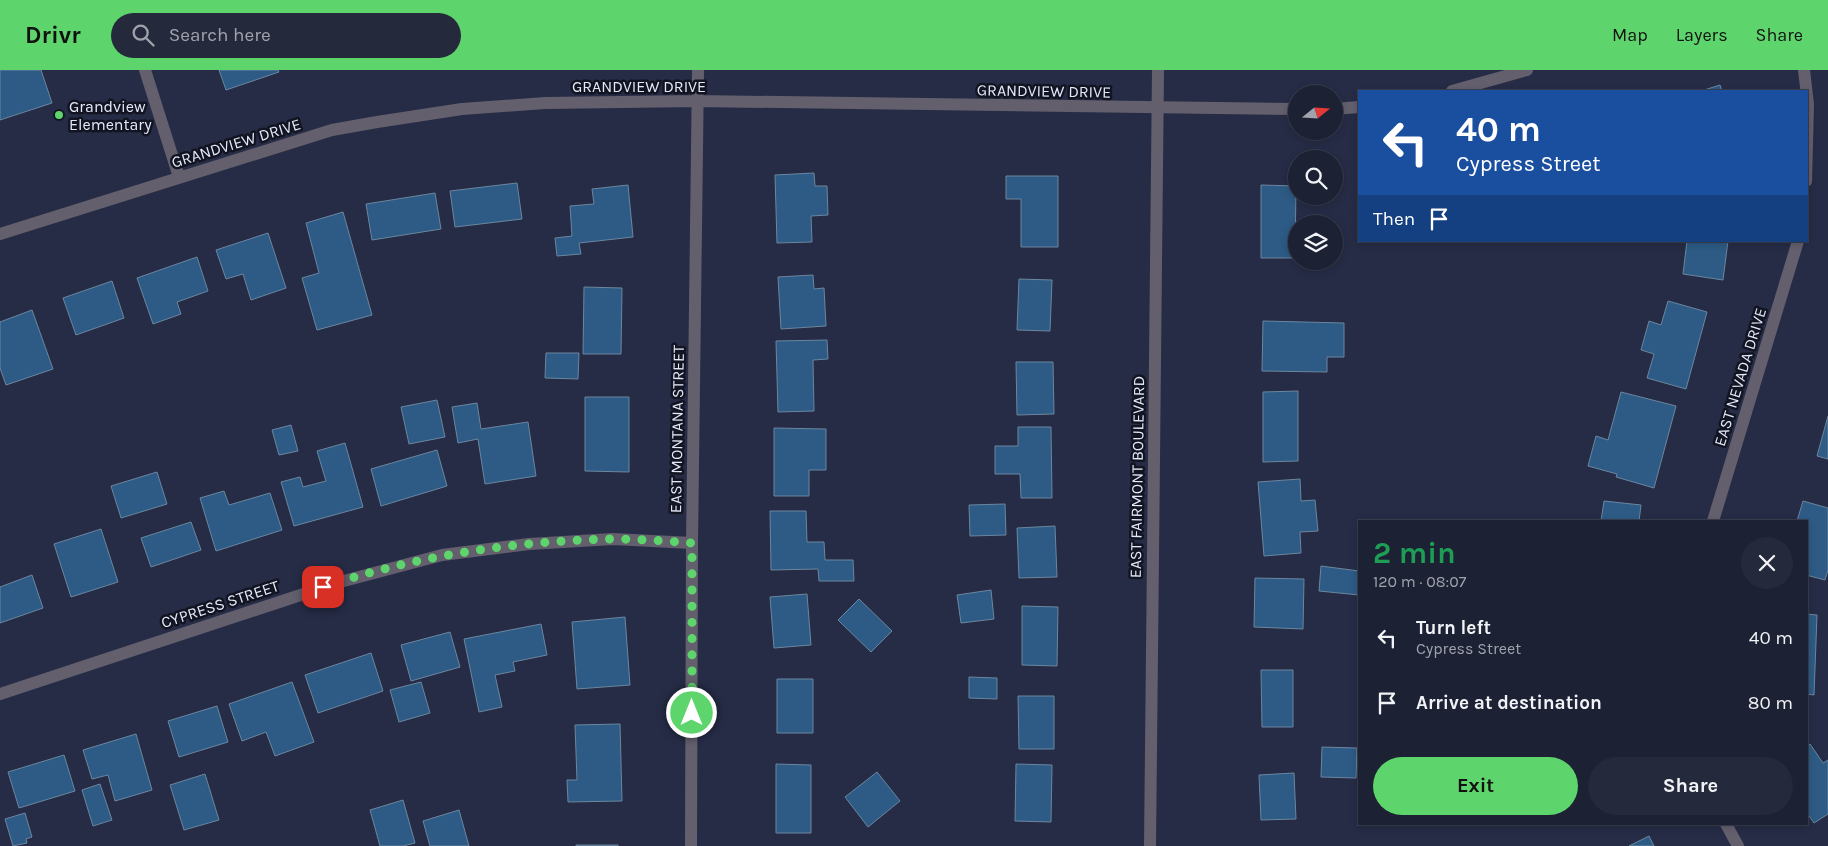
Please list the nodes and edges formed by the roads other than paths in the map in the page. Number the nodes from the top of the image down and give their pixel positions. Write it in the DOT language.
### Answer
graph roads {
  1 [pos="145,70"];
  2 [pos="698,70"];
  3 [pos="1158,70"];
  4 [pos="1527,70"];
  5 [pos="1804,70"];
  6 [pos="1456,90"];
  7 [pos="1806,90"];
  8 [pos="697,102"];
  9 [pos="1358,107"];
  10 [pos="1157,108"];
  11 [pos="1343,108"];
  12 [pos="1288,109"];
  13 [pos="179,177"];
  14 [pos="0,234"];
  15 [pos="1798,242"];
  16 [pos="1713,520"];
  17 [pos="692,543"];
  18 [pos="0,694"];
  19 [pos="1727,825"];
  20 [pos="691,846"];
  21 [pos="1150,846"];
  22 [pos="1738,846"];
  1 -- 13 [label="street"];
  2 -- 8 [label="street, EAST MONTANA STREET"];
  3 -- 10 [label="street, EAST FAIRMONT BOULEVARD"];
  4 -- 6 [label="street"];
  5 -- 7 [label="street"];
  8 -- 10 [label="street, GRANDVIEW DRIVE"];
  8 -- 13 [label="street, GRANDVIEW DRIVE"];
  8 -- 17 [label="street, EAST MONTANA STREET"];
  9 -- 11 [label="street"];
  10 -- 12 [label="street, GRANDVIEW DRIVE"];
  10 -- 21 [label="street, EAST FAIRMONT BOULEVARD"];
  13 -- 14 [label="street, GRANDVIEW DRIVE"];
  15 -- 16 [label="street, EAST NEVADA DRIVE"];
  17 -- 18 [label="street, CYPRESS STREET"];
  17 -- 20 [label="street, EAST MONTANA STREET"];
  19 -- 22 [label="street"];
}
